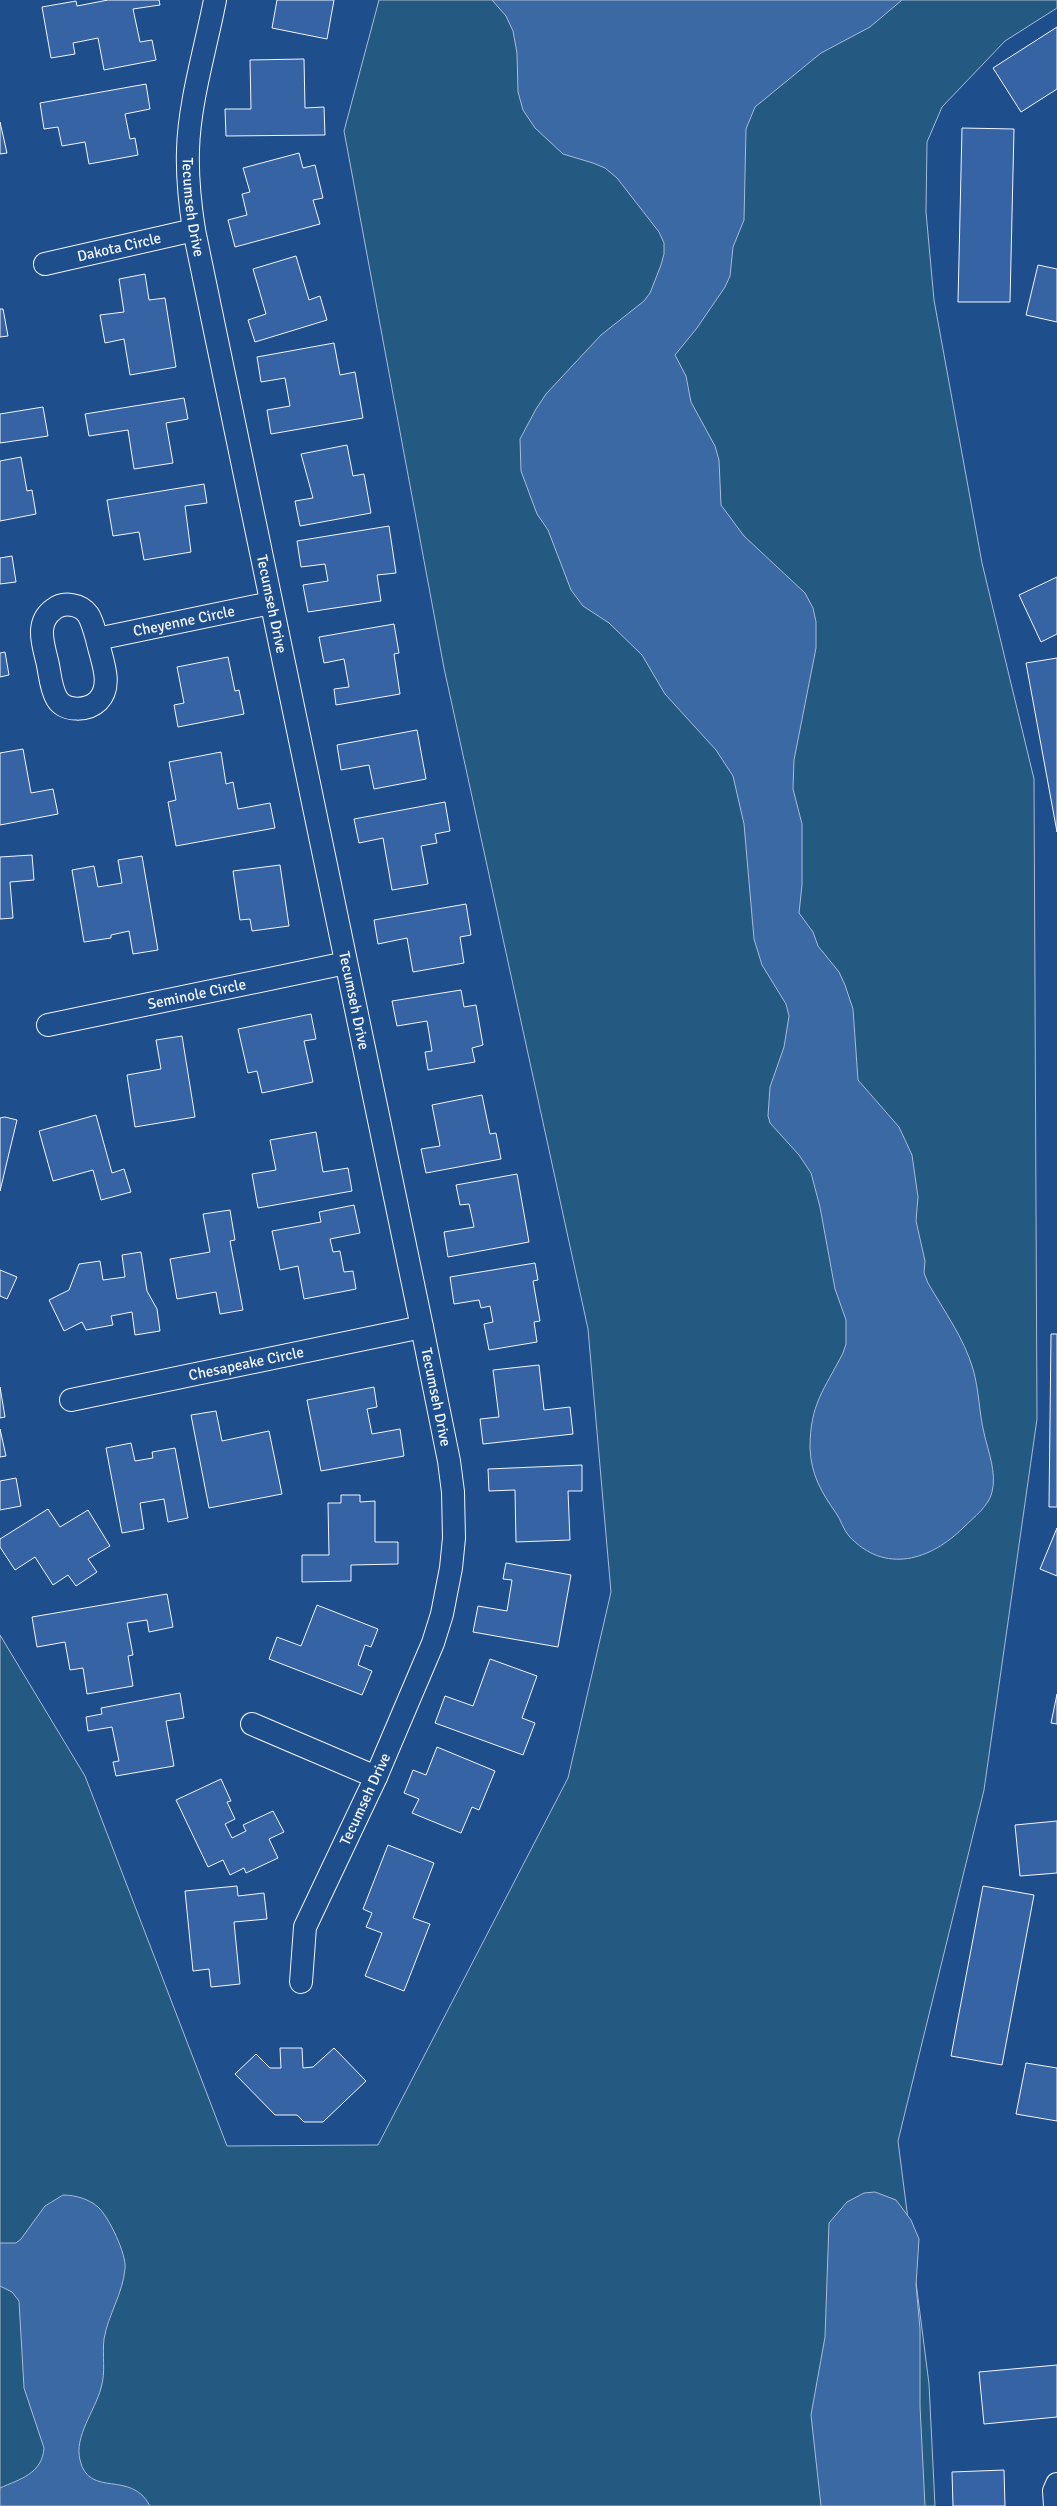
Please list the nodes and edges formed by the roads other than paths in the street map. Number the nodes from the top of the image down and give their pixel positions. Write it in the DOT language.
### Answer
graph roads {
  1 [pos="215,0"];
  2 [pos="194,230"];
  3 [pos="44,264"];
  4 [pos="271,603"];
  5 [pos="97,639"];
  6 [pos="346,963"];
  7 [pos="48,1025"];
  8 [pos="422,1327"];
  9 [pos="71,1400"];
  10 [pos="252,1724"];
  11 [pos="376,1777"];
  12 [pos="301,1982"];
  13 [pos="1057,2484"];
  14 [pos="1055,2506"];
  1 -- 2 [label="street, Tecumseh Drive"];
  2 -- 3 [label="street, Dakota Circle"];
  2 -- 4 [label="street, Tecumseh Drive"];
  4 -- 5 [label="street, Cheyenne Circle"];
  4 -- 6 [label="street, Tecumseh Drive"];
  6 -- 7 [label="street, Seminole Circle"];
  6 -- 8 [label="street, Tecumseh Drive"];
  8 -- 9 [label="street, Chesapeake Circle"];
  8 -- 11 [label="street, Tecumseh Drive"];
  10 -- 11 [label="street"];
  11 -- 12 [label="street, Tecumseh Drive"];
  13 -- 14 [label="street"];
}
